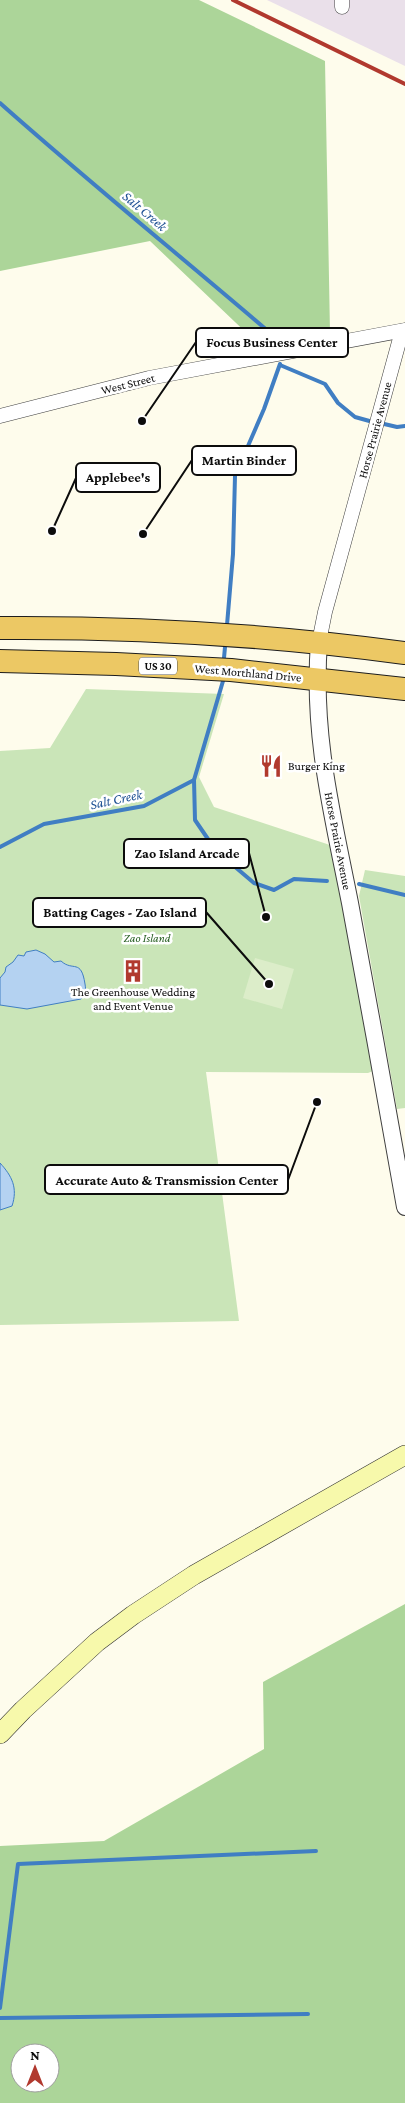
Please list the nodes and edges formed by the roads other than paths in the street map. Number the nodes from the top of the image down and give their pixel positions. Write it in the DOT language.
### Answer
graph roads {
  1 [pos="404,331"];
  2 [pos="0,416"];
  3 [pos="0,628"];
  4 [pos="319,642"];
  5 [pos="405,653"];
  6 [pos="0,661"];
  7 [pos="316,679"];
  8 [pos="405,689"];
  9 [pos="405,1207"];
  10 [pos="405,1455"];
  11 [pos="0,1734"];
  1 -- 2 [label="street, West Street"];
  1 -- 4 [label="street, Horse Prairie Avenue"];
  3 -- 4 [label="highway"];
  4 -- 5 [label="highway"];
  4 -- 7 [label="street, Horse Prairie Avenue"];
  6 -- 7 [label="highway, West Morthland Drive / US 30"];
  7 -- 8 [label="highway, West Morthland Drive / US 30"];
  7 -- 9 [label="street, Horse Prairie Avenue"];
  10 -- 11 [label="main road"];
}
